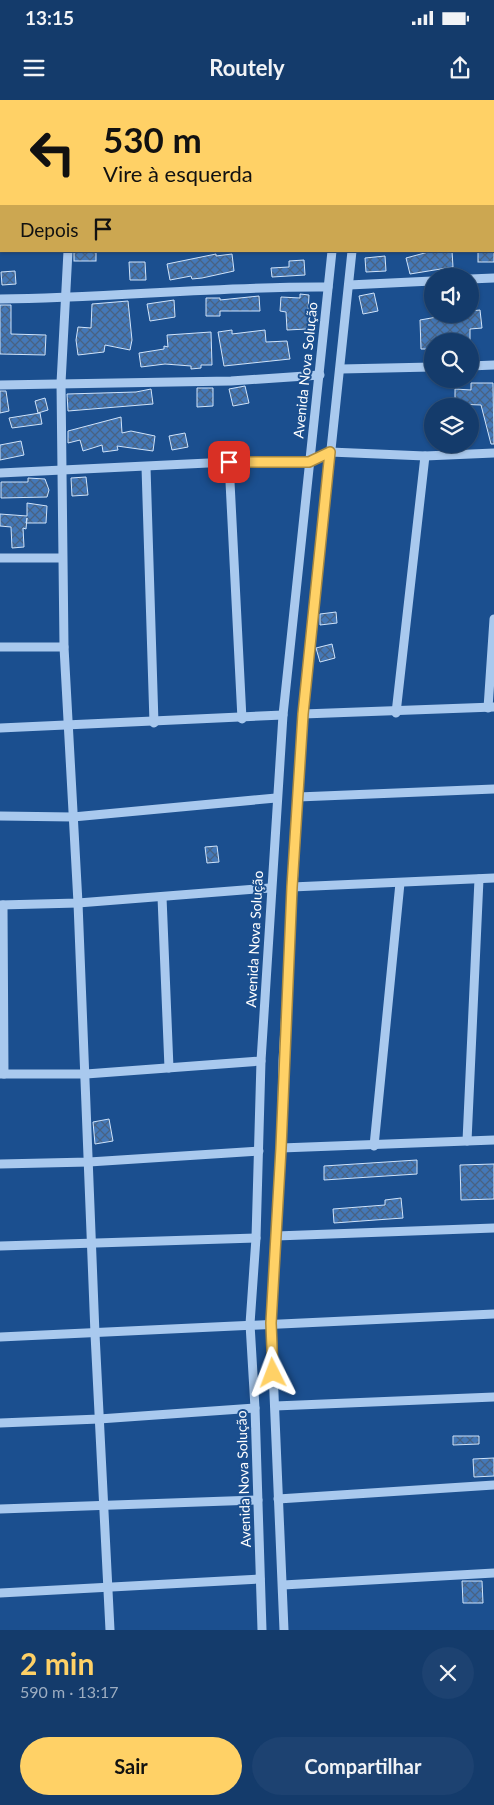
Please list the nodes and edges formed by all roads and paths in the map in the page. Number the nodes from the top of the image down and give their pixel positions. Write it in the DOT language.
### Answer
graph roads {
  1 [pos="68,252"];
  2 [pos="332,252"];
  3 [pos="352,252"];
  4 [pos="494,278"];
  5 [pos="479,279"];
  6 [pos="424,281"];
  7 [pos="349,285"];
  8 [pos="328,287"];
  9 [pos="64,298"];
  10 [pos="0,299"];
  11 [pos="494,365"];
  12 [pos="479,366"];
  13 [pos="424,367"];
  14 [pos="341,369"];
  15 [pos="320,375"];
  16 [pos="61,383"];
  17 [pos="0,386"];
  18 [pos="330,452"];
  19 [pos="494,453"];
  20 [pos="425,456"];
  21 [pos="229,462"];
  22 [pos="309,462"];
  23 [pos="146,466"];
  24 [pos="61,470"];
  25 [pos="0,473"];
  26 [pos="0,558"];
  27 [pos="62,558"];
  28 [pos="494,619"];
  29 [pos="0,647"];
  30 [pos="64,647"];
  31 [pos="491,708"];
  32 [pos="396,712"];
  33 [pos="303,714"];
  34 [pos="283,715"];
  35 [pos="242,719"];
  36 [pos="154,723"];
  37 [pos="68,726"];
  38 [pos="0,728"];
  39 [pos="494,789"];
  40 [pos="298,797"];
  41 [pos="276,798"];
  42 [pos="0,816"];
  43 [pos="73,817"];
  44 [pos="494,878"];
  45 [pos="480,879"];
  46 [pos="400,883"];
  47 [pos="292,887"];
  48 [pos="270,888"];
  49 [pos="162,897"];
  50 [pos="78,903"];
  51 [pos="1,905"];
  52 [pos="260,1061"];
  53 [pos="169,1068"];
  54 [pos="2,1074"];
  55 [pos="86,1074"];
  56 [pos="494,1140"];
  57 [pos="468,1141"];
  58 [pos="374,1146"];
  59 [pos="281,1148"];
  60 [pos="259,1151"];
  61 [pos="89,1162"];
  62 [pos="0,1164"];
  63 [pos="494,1228"];
  64 [pos="276,1236"];
  65 [pos="256,1238"];
  66 [pos="92,1243"];
  67 [pos="0,1246"];
  68 [pos="494,1314"];
  69 [pos="271,1323"];
  70 [pos="250,1324"];
  71 [pos="95,1334"];
  72 [pos="0,1337"];
  73 [pos="494,1397"];
  74 [pos="275,1406"];
  75 [pos="255,1408"];
  76 [pos="99,1419"];
  77 [pos="0,1423"];
  78 [pos="494,1485"];
  79 [pos="278,1499"];
  80 [pos="258,1500"];
  81 [pos="104,1505"];
  82 [pos="0,1509"];
  83 [pos="494,1573"];
  84 [pos="260,1579"];
  85 [pos="283,1585"];
  86 [pos="109,1587"];
  87 [pos="0,1593"];
  88 [pos="110,1630"];
  89 [pos="262,1630"];
  90 [pos="284,1630"];
  1 -- 9 [label="street"];
  2 -- 8 [label="street, Avenida Nova Solução"];
  3 -- 7 [label="street"];
  4 -- 5 [label="street"];
  6 -- 7 [label="street"];
  7 -- 14 [label="street"];
  8 -- 9 [label="street"];
  8 -- 15 [label="street, Avenida Nova Solução"];
  9 -- 10 [label="street"];
  9 -- 16 [label="street"];
  11 -- 12 [label="street"];
  13 -- 14 [label="street"];
  14 -- 18 [label="street"];
  15 -- 16 [label="street"];
  15 -- 22 [label="street, Avenida Nova Solução"];
  16 -- 17 [label="street"];
  16 -- 24 [label="street"];
  18 -- 20 [label="street"];
  18 -- 22 [label="street"];
  18 -- 33 [label="street"];
  19 -- 20 [label="street"];
  20 -- 32 [label="street"];
  21 -- 22 [label="street"];
  21 -- 23 [label="street"];
  21 -- 35 [label="street"];
  22 -- 34 [label="street, Avenida Nova Solução"];
  23 -- 24 [label="street"];
  23 -- 36 [label="street"];
  24 -- 25 [label="street"];
  24 -- 27 [label="street"];
  26 -- 27 [label="street"];
  27 -- 30 [label="street"];
  28 -- 31 [label="street"];
  29 -- 30 [label="street"];
  30 -- 37 [label="street"];
  31 -- 32 [label="street"];
  32 -- 33 [label="street"];
  33 -- 40 [label="street"];
  34 -- 35 [label="street"];
  34 -- 41 [label="street, Avenida Nova Solução"];
  35 -- 36 [label="street"];
  36 -- 37 [label="street"];
  37 -- 38 [label="street"];
  37 -- 43 [label="street"];
  39 -- 40 [label="street"];
  40 -- 47 [label="street"];
  41 -- 43 [label="street"];
  41 -- 48 [label="street, Avenida Nova Solução"];
  42 -- 43 [label="street"];
  43 -- 50 [label="street"];
  44 -- 45 [label="street"];
  45 -- 46 [label="street"];
  45 -- 57 [label="street"];
  46 -- 47 [label="street"];
  46 -- 58 [label="street"];
  47 -- 59 [label="street"];
  48 -- 49 [label="street"];
  48 -- 52 [label="street, Avenida Nova Solução"];
  49 -- 50 [label="street"];
  49 -- 53 [label="street"];
  50 -- 51 [label="street"];
  50 -- 55 [label="street"];
  51 -- 54 [label="street"];
  52 -- 53 [label="street"];
  52 -- 60 [label="street, Avenida Nova Solução"];
  53 -- 55 [label="street"];
  54 -- 55 [label="street"];
  55 -- 61 [label="street"];
  56 -- 57 [label="street"];
  57 -- 58 [label="street"];
  58 -- 59 [label="street"];
  59 -- 64 [label="street"];
  60 -- 61 [label="street"];
  60 -- 65 [label="street, Avenida Nova Solução"];
  61 -- 62 [label="street"];
  61 -- 66 [label="street"];
  63 -- 64 [label="street"];
  64 -- 69 [label="street"];
  65 -- 66 [label="street"];
  65 -- 70 [label="street, Avenida Nova Solução"];
  66 -- 67 [label="street"];
  66 -- 71 [label="street"];
  68 -- 69 [label="street"];
  69 -- 70 [label="street"];
  69 -- 74 [label="street"];
  70 -- 71 [label="street"];
  70 -- 75 [label="street, Avenida Nova Solução"];
  71 -- 72 [label="street"];
  71 -- 76 [label="street"];
  73 -- 74 [label="street"];
  74 -- 79 [label="street"];
  75 -- 76 [label="street"];
  75 -- 80 [label="street, Avenida Nova Solução"];
  76 -- 77 [label="street"];
  76 -- 81 [label="street"];
  78 -- 79 [label="street"];
  79 -- 85 [label="street"];
  80 -- 81 [label="street"];
  80 -- 84 [label="street, Avenida Nova Solução"];
  81 -- 82 [label="street"];
  81 -- 86 [label="street"];
  83 -- 85 [label="street"];
  84 -- 86 [label="street"];
  84 -- 89 [label="street, Avenida Nova Solução"];
  85 -- 90 [label="street"];
  86 -- 87 [label="street"];
  86 -- 88 [label="street"];
}
